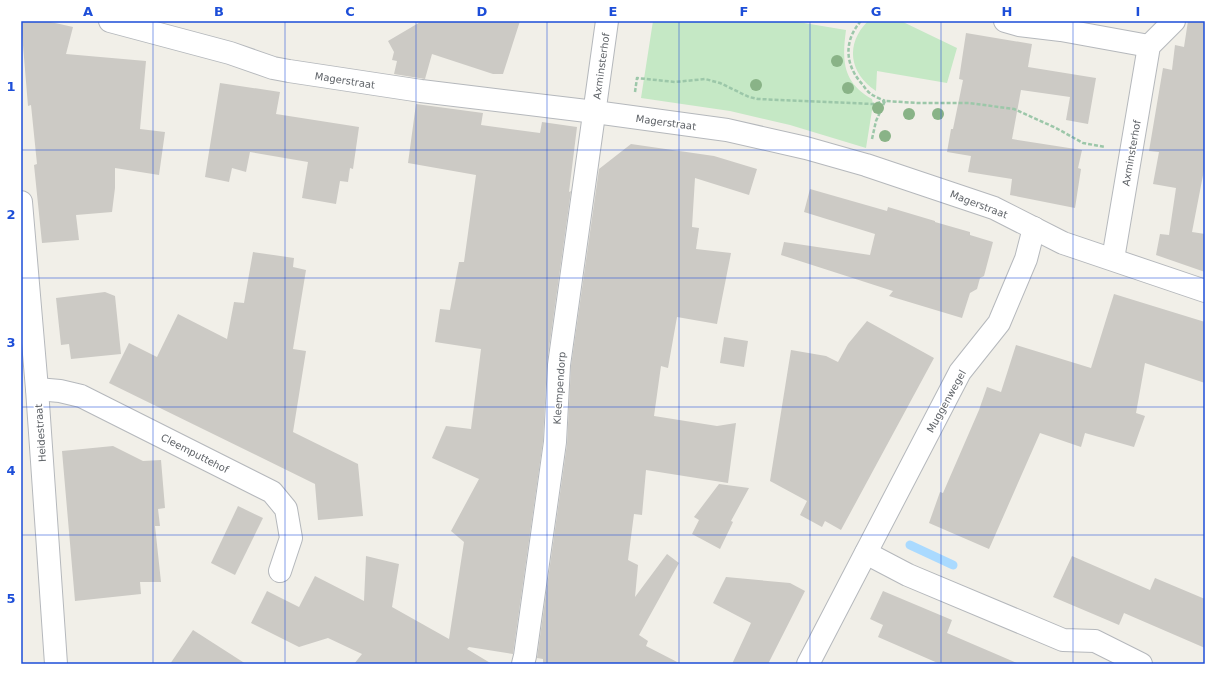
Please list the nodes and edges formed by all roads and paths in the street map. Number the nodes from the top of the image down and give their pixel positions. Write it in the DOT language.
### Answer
graph roads {
  1 [pos="110,21"];
  2 [pos="607,21"];
  3 [pos="861,21"];
  4 [pos="1005,21"];
  5 [pos="1174,21"];
  6 [pos="1149,46"];
  7 [pos="643,78"];
  8 [pos="886,101"];
  9 [pos="595,112"];
  10 [pos="1132,149"];
  11 [pos="866,165"];
  12 [pos="21,202"];
  13 [pos="1034,228"];
  14 [pos="1113,260"];
  15 [pos="1205,291"];
  16 [pos="37,389"];
  17 [pos="866,553"];
  18 [pos="280,571"];
  19 [pos="56,664"];
  20 [pos="522,664"];
  21 [pos="808,664"];
  22 [pos="1141,664"];
  1 -- 9 [label="street, Magerstraat"];
  2 -- 9 [label="street, Axminsterhof"];
  3 -- 8 [label="path"];
  4 -- 6 [label="street"];
  5 -- 6 [label="street"];
  6 -- 10 [label="street, Axminsterhof"];
  7 -- 8 [label="path"];
  8 -- 10 [label="path"];
  8 -- 11 [label="path"];
  9 -- 11 [label="street, Magerstraat"];
  9 -- 20 [label="street, Kleempendorp"];
  10 -- 14 [label="street, Axminsterhof"];
  11 -- 13 [label="street, Magerstraat"];
  12 -- 16 [label="street, Heidestraat"];
  13 -- 14 [label="street, Magerstraat"];
  13 -- 17 [label="street, Muggenwegel"];
  14 -- 15 [label="street, Magerstraat"];
  16 -- 18 [label="street, Cleemputtehof"];
  16 -- 19 [label="street, Heidestraat"];
  17 -- 21 [label="street, Muggenwegel"];
  17 -- 22 [label="street"];
}
